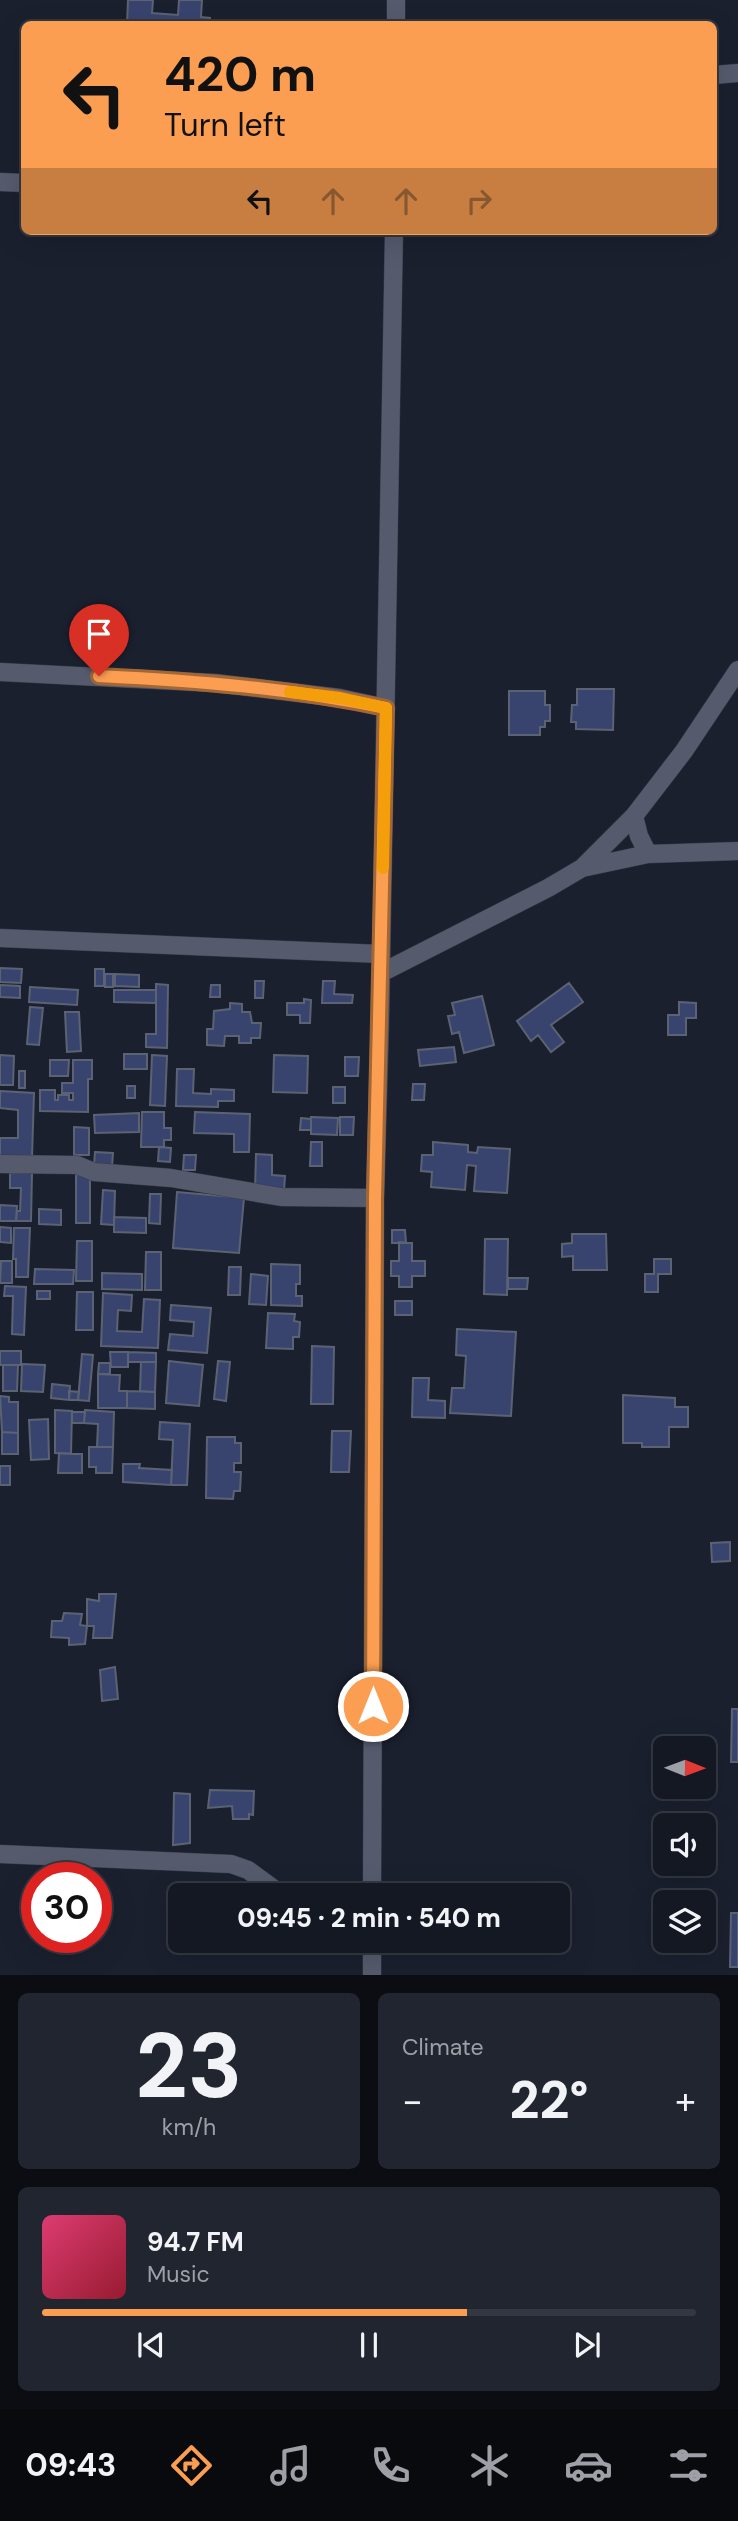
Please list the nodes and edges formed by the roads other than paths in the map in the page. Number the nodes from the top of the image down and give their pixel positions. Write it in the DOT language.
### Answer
graph roads {
  1 [pos="396,0"];
  2 [pos="396,21"];
  3 [pos="738,73"];
  4 [pos="717,75"];
  5 [pos="0,183"];
  6 [pos="21,183"];
  7 [pos="394,235"];
  8 [pos="738,670"];
  9 [pos="2,676"];
  10 [pos="386,708"];
  11 [pos="634,816"];
  12 [pos="738,852"];
  13 [pos="648,854"];
  14 [pos="582,868"];
  15 [pos="0,938"];
  16 [pos="381,954"];
  17 [pos="381,973"];
  18 [pos="0,1164"];
  19 [pos="375,1198"];
  20 [pos="0,1854"];
  21 [pos="266,1883"];
  22 [pos="372,1883"];
  23 [pos="372,1953"];
  24 [pos="372,1975"];
  1 -- 2 [label="street"];
  3 -- 4 [label="street"];
  5 -- 6 [label="street"];
  7 -- 10 [label="street"];
  8 -- 11 [label="street"];
  9 -- 10 [label="street"];
  10 -- 16 [label="street"];
  11 -- 13 [label="street"];
  11 -- 14 [label="street"];
  12 -- 13 [label="street"];
  13 -- 14 [label="street"];
  14 -- 17 [label="street"];
  15 -- 16 [label="street"];
  16 -- 17 [label="street"];
  17 -- 19 [label="street"];
  18 -- 19 [label="street"];
  19 -- 22 [label="street"];
  20 -- 21 [label="street"];
  23 -- 24 [label="street"];
}
